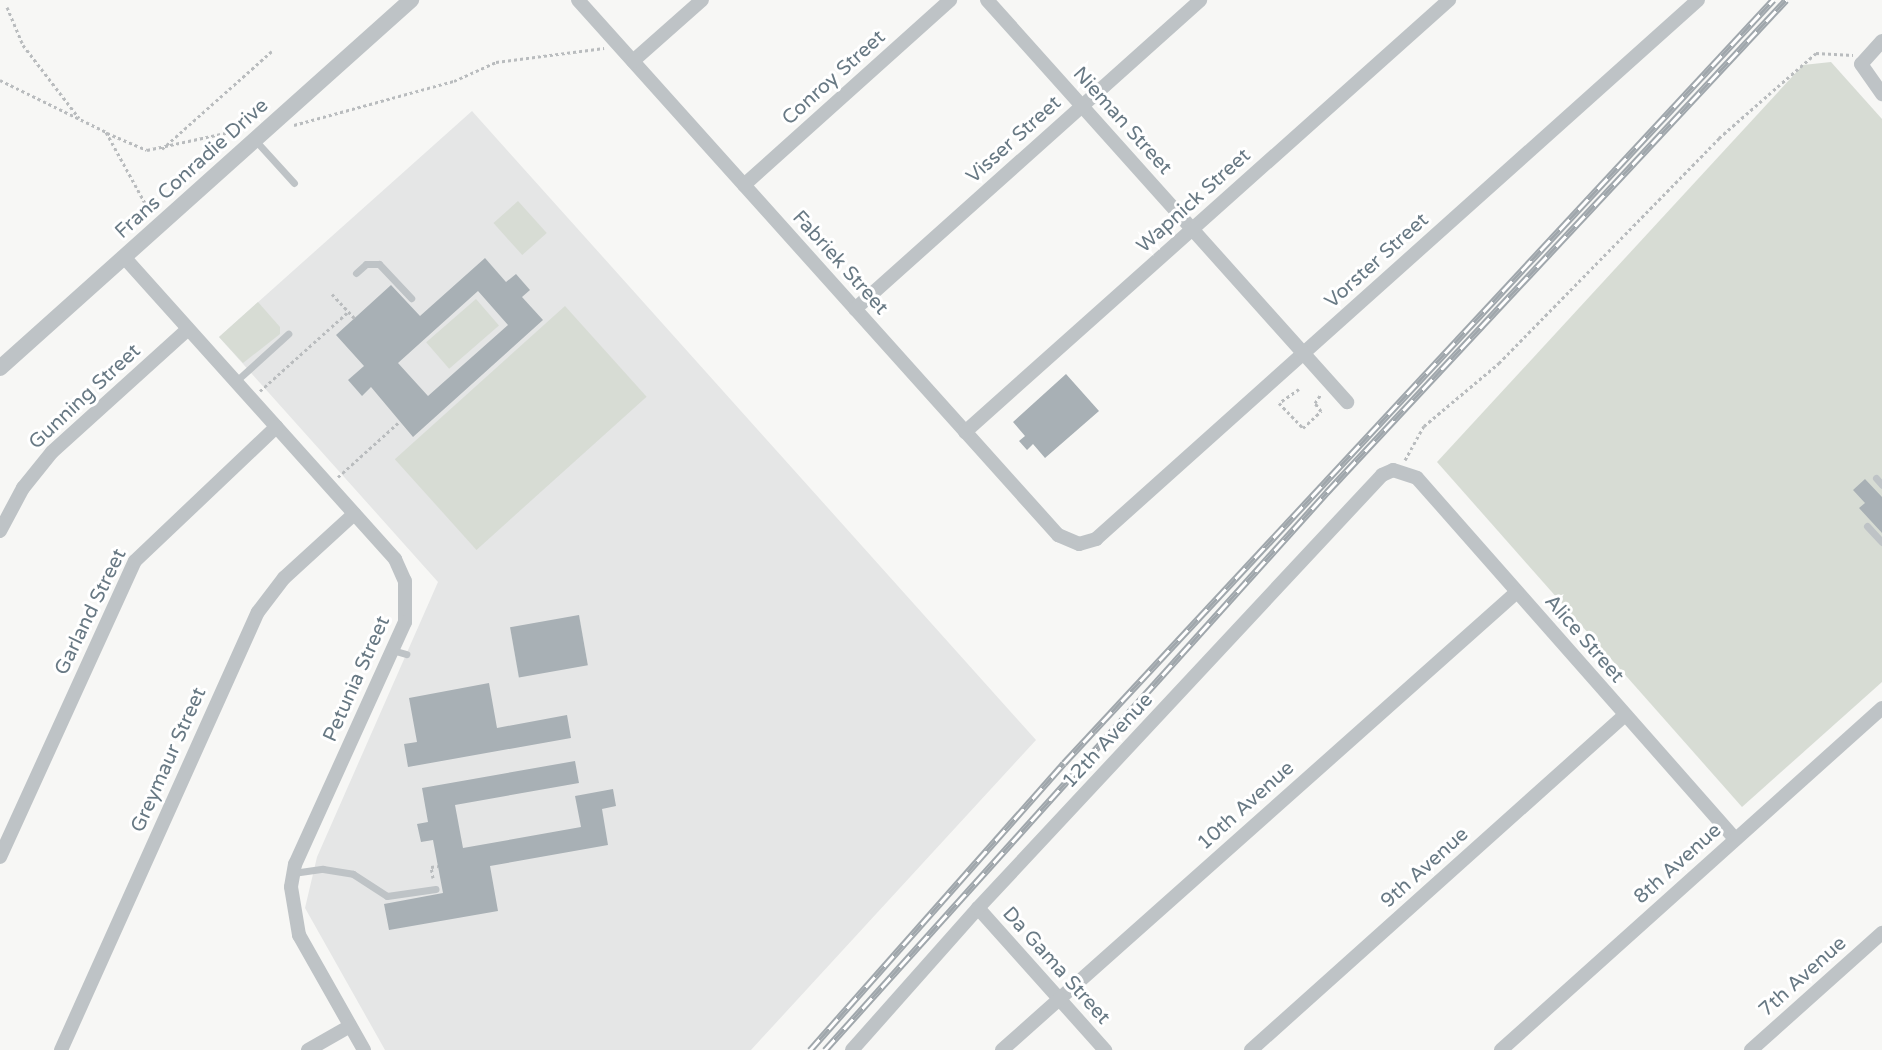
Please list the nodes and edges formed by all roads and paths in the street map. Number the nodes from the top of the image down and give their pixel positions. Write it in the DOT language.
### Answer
graph roads {
  1 [pos="411,0"];
  2 [pos="578,0"];
  3 [pos="702,0"];
  4 [pos="950,0"];
  5 [pos="987,0"];
  6 [pos="1200,0"];
  7 [pos="1449,0"];
  8 [pos="1698,0"];
  9 [pos="7,7"];
  10 [pos="1882,41"];
  11 [pos="619,45"];
  12 [pos="272,51"];
  13 [pos="1865,56"];
  14 [pos="633,61"];
  15 [pos="0,80"];
  16 [pos="1882,94"];
  17 [pos="1082,106"];
  18 [pos="79,118"];
  19 [pos="290,126"];
  20 [pos="106,132"];
  21 [pos="250,135"];
  22 [pos="162,150"];
  23 [pos="294,183"];
  24 [pos="744,185"];
  25 [pos="151,214"];
  26 [pos="1192,229"];
  27 [pos="124,257"];
  28 [pos="356,273"];
  29 [pos="332,294"];
  30 [pos="411,298"];
  31 [pos="855,309"];
  32 [pos="348,312"];
  33 [pos="354,318"];
  34 [pos="188,329"];
  35 [pos="288,334"];
  36 [pos="1303,354"];
  37 [pos="0,368"];
  38 [pos="235,382"];
  39 [pos="1329,383"];
  40 [pos="1299,389"];
  41 [pos="251,399"];
  42 [pos="1347,402"];
  43 [pos="399,422"];
  44 [pos="276,427"];
  45 [pos="965,432"];
  46 [pos="1400,470"];
  47 [pos="1876,478"];
  48 [pos="1882,485"];
  49 [pos="328,486"];
  50 [pos="354,514"];
  51 [pos="1867,526"];
  52 [pos="0,531"];
  53 [pos="1882,542"];
  54 [pos="1079,544"];
  55 [pos="1517,592"];
  56 [pos="392,650"];
  57 [pos="406,654"];
  58 [pos="1882,708"];
  59 [pos="1625,715"];
  60 [pos="1735,839"];
  61 [pos="0,857"];
  62 [pos="438,866"];
  63 [pos="293,873"];
  64 [pos="435,889"];
  65 [pos="978,908"];
  66 [pos="1882,933"];
  67 [pos="1059,999"];
  68 [pos="350,1026"];
  69 [pos="61,1050"];
  70 [pos="308,1050"];
  71 [pos="364,1050"];
  72 [pos="852,1050"];
  73 [pos="1002,1050"];
  74 [pos="1105,1050"];
  75 [pos="1251,1050"];
  76 [pos="1501,1050"];
  77 [pos="1750,1050"];
  1 -- 21 [label="street, Frans Conradie Drive"];
  2 -- 11 [label="street, Fabriek Street"];
  3 -- 14 [label="street"];
  4 -- 24 [label="street, Conroy Street"];
  5 -- 17 [label="street, Nieman Street"];
  6 -- 17 [label="street, Visser Street"];
  7 -- 26 [label="street, Wapnick Street"];
  8 -- 36 [label="street, Vorster Street"];
  9 -- 18 [label="path"];
  10 -- 13 [label="street"];
  11 -- 14 [label="street, Fabriek Street"];
  11 -- 19 [label="path"];
  12 -- 22 [label="path"];
  13 -- 16 [label="street"];
  13 -- 46 [label="path"];
  14 -- 24 [label="street, Fabriek Street"];
  15 -- 18 [label="path"];
  17 -- 26 [label="street, Nieman Street"];
  17 -- 31 [label="street, Visser Street"];
  18 -- 20 [label="path"];
  20 -- 22 [label="path"];
  20 -- 25 [label="path"];
  21 -- 22 [label="path"];
  21 -- 23 [label="lane"];
  21 -- 27 [label="street, Frans Conradie Drive"];
  24 -- 31 [label="street, Fabriek Street"];
  26 -- 36 [label="street, Nieman Street"];
  26 -- 45 [label="street, Wapnick Street"];
  27 -- 34 [label="street, Petunia Street"];
  27 -- 37 [label="street, Frans Conradie Drive"];
  28 -- 30 [label="lane"];
  29 -- 32 [label="path"];
  31 -- 45 [label="street, Fabriek Street"];
  32 -- 33 [label="path"];
  32 -- 41 [label="path"];
  34 -- 38 [label="street, Petunia Street"];
  34 -- 52 [label="street, Gunning Street"];
  35 -- 38 [label="lane"];
  36 -- 39 [label="street, Nieman Street"];
  36 -- 54 [label="street, Vorster Street"];
  38 -- 41 [label="street, Petunia Street"];
  39 -- 40 [label="path"];
  39 -- 42 [label="street, Nieman Street"];
  41 -- 44 [label="street, Petunia Street"];
  43 -- 49 [label="path"];
  44 -- 49 [label="street, Petunia Street"];
  44 -- 61 [label="street, Garland Street"];
  45 -- 54 [label="street, Fabriek Street"];
  46 -- 55 [label="street, Alice Street"];
  46 -- 65 [label="street, 12th Avenue"];
  47 -- 48 [label="lane"];
  49 -- 50 [label="street, Petunia Street"];
  50 -- 56 [label="street, Petunia Street"];
  50 -- 69 [label="street, Greymaur Street"];
  51 -- 53 [label="lane"];
  55 -- 59 [label="street, Alice Street"];
  55 -- 67 [label="street, 10th Avenue"];
  56 -- 57 [label="lane"];
  56 -- 63 [label="street, Petunia Street"];
  58 -- 60 [label="street, 8th Avenue"];
  59 -- 60 [label="street, Alice Street"];
  59 -- 75 [label="street, 9th Avenue"];
  60 -- 76 [label="street, 8th Avenue"];
  62 -- 64 [label="path"];
  63 -- 64 [label="lane"];
  63 -- 68 [label="street, Petunia Street"];
  65 -- 67 [label="street, Da Gama Street"];
  65 -- 72 [label="street, 12th Avenue"];
  66 -- 77 [label="street, 7th Avenue"];
  67 -- 73 [label="street, 10th Avenue"];
  67 -- 74 [label="street, Da Gama Street"];
  68 -- 70 [label="street"];
  68 -- 71 [label="street, Petunia Street"];
}
